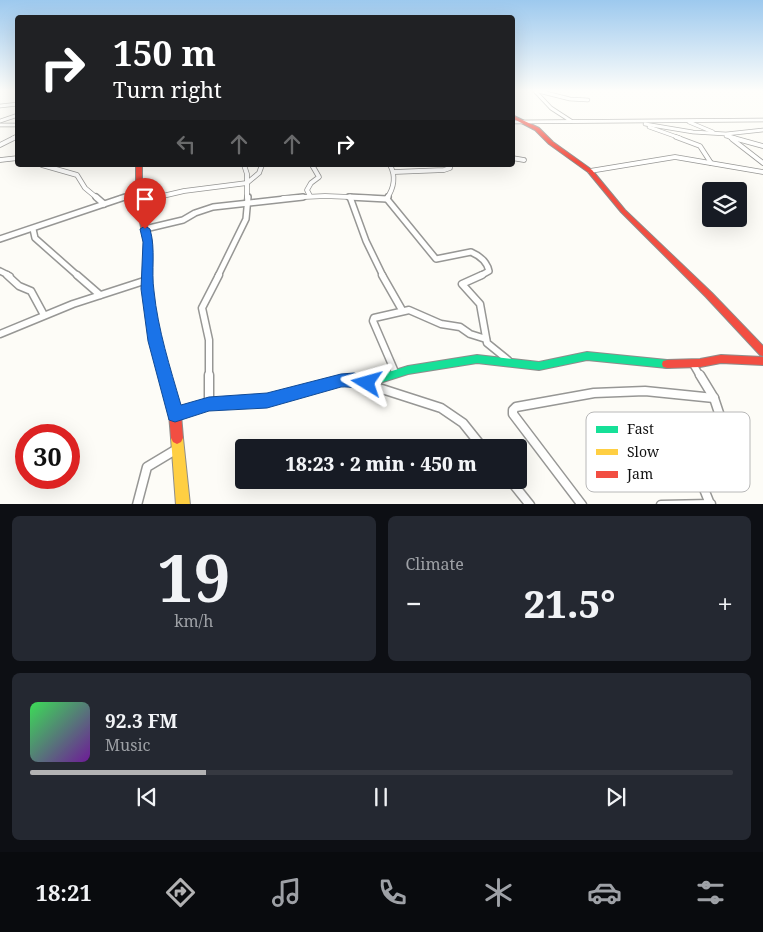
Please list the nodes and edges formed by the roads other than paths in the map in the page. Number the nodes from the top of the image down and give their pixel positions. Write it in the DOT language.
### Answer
graph roads {
  1 [pos="561,115"];
  2 [pos="15,116"];
  3 [pos="515,118"];
  4 [pos="763,120"];
  5 [pos="0,121"];
  6 [pos="572,121"];
  7 [pos="686,121"];
  8 [pos="515,122"];
  9 [pos="522,122"];
  10 [pos="638,122"];
  11 [pos="15,124"];
  12 [pos="0,125"];
  13 [pos="763,130"];
  14 [pos="719,134"];
  15 [pos="730,137"];
  16 [pos="15,138"];
  17 [pos="0,145"];
  18 [pos="763,146"];
  19 [pos="15,158"];
  20 [pos="515,158"];
  21 [pos="0,160"];
  22 [pos="524,160"];
  23 [pos="711,163"];
  24 [pos="763,163"];
  25 [pos="50,167"];
  26 [pos="139,167"];
  27 [pos="245,167"];
  28 [pos="261,167"];
  29 [pos="313,167"];
  30 [pos="391,167"];
  31 [pos="450,167"];
  32 [pos="590,171"];
  33 [pos="394,172"];
  34 [pos="763,172"];
  35 [pos="247,183"];
  36 [pos="310,196"];
  37 [pos="350,197"];
  38 [pos="139,199"];
  39 [pos="387,199"];
  40 [pos="248,203"];
  41 [pos="104,204"];
  42 [pos="33,229"];
  43 [pos="145,229"];
  44 [pos="0,239"];
  45 [pos="0,271"];
  46 [pos="147,280"];
  47 [pos="100,295"];
  48 [pos="402,310"];
  49 [pos="44,316"];
  50 [pos="0,334"];
  51 [pos="486,339"];
  52 [pos="763,352"];
  53 [pos="510,362"];
  54 [pos="763,362"];
  55 [pos="693,364"];
  56 [pos="395,372"];
  57 [pos="367,383"];
  58 [pos="714,398"];
  59 [pos="209,404"];
  60 [pos="719,412"];
  61 [pos="175,414"];
  62 [pos="476,439"];
  63 [pos="178,448"];
  64 [pos="518,489"];
  65 [pos="705,492"];
  66 [pos="136,504"];
  67 [pos="183,504"];
  68 [pos="530,504"];
  69 [pos="582,504"];
  70 [pos="660,504"];
  71 [pos="710,504"];
  1 -- 6 [label="street"];
  2 -- 5 [label="street"];
  3 -- 9 [label="street"];
  4 -- 7 [label="street"];
  6 -- 9 [label="street"];
  6 -- 10 [label="street"];
  7 -- 10 [label="street"];
  7 -- 14 [label="street"];
  8 -- 9 [label="street"];
  9 -- 32 [label="street"];
  10 -- 14 [label="street"];
  10 -- 23 [label="street"];
  11 -- 12 [label="street"];
  13 -- 14 [label="street"];
  14 -- 15 [label="street"];
  15 -- 18 [label="street"];
  15 -- 24 [label="street"];
  16 -- 17 [label="street"];
  19 -- 21 [label="street"];
  20 -- 22 [label="street"];
  23 -- 32 [label="street"];
  23 -- 34 [label="street"];
  25 -- 41 [label="street"];
  26 -- 38 [label="street"];
  27 -- 35 [label="street"];
  28 -- 35 [label="street"];
  29 -- 36 [label="street"];
  30 -- 33 [label="street"];
  31 -- 33 [label="street"];
  32 -- 52 [label="street"];
  33 -- 39 [label="street"];
  35 -- 38 [label="street"];
  35 -- 40 [label="street"];
  36 -- 37 [label="street"];
  36 -- 40 [label="street"];
  37 -- 39 [label="street"];
  37 -- 48 [label="street"];
  38 -- 41 [label="street"];
  38 -- 43 [label="street"];
  39 -- 51 [label="street"];
  40 -- 43 [label="street"];
  40 -- 59 [label="street"];
  41 -- 42 [label="street"];
  42 -- 44 [label="street"];
  42 -- 47 [label="street"];
  43 -- 46 [label="street"];
  45 -- 49 [label="street"];
  46 -- 47 [label="street"];
  46 -- 61 [label="street"];
  47 -- 49 [label="street"];
  48 -- 51 [label="street"];
  48 -- 56 [label="street"];
  49 -- 50 [label="street"];
  51 -- 53 [label="street"];
  53 -- 55 [label="street"];
  53 -- 56 [label="street"];
  54 -- 55 [label="street"];
  55 -- 58 [label="street"];
  56 -- 57 [label="street"];
  57 -- 59 [label="street"];
  57 -- 62 [label="street"];
  58 -- 60 [label="street"];
  58 -- 69 [label="street"];
  59 -- 61 [label="street"];
  61 -- 63 [label="street"];
  63 -- 66 [label="street"];
  63 -- 67 [label="street"];
  64 -- 68 [label="street"];
  65 -- 71 [label="street"];
  70 -- 71 [label="street"];
}
